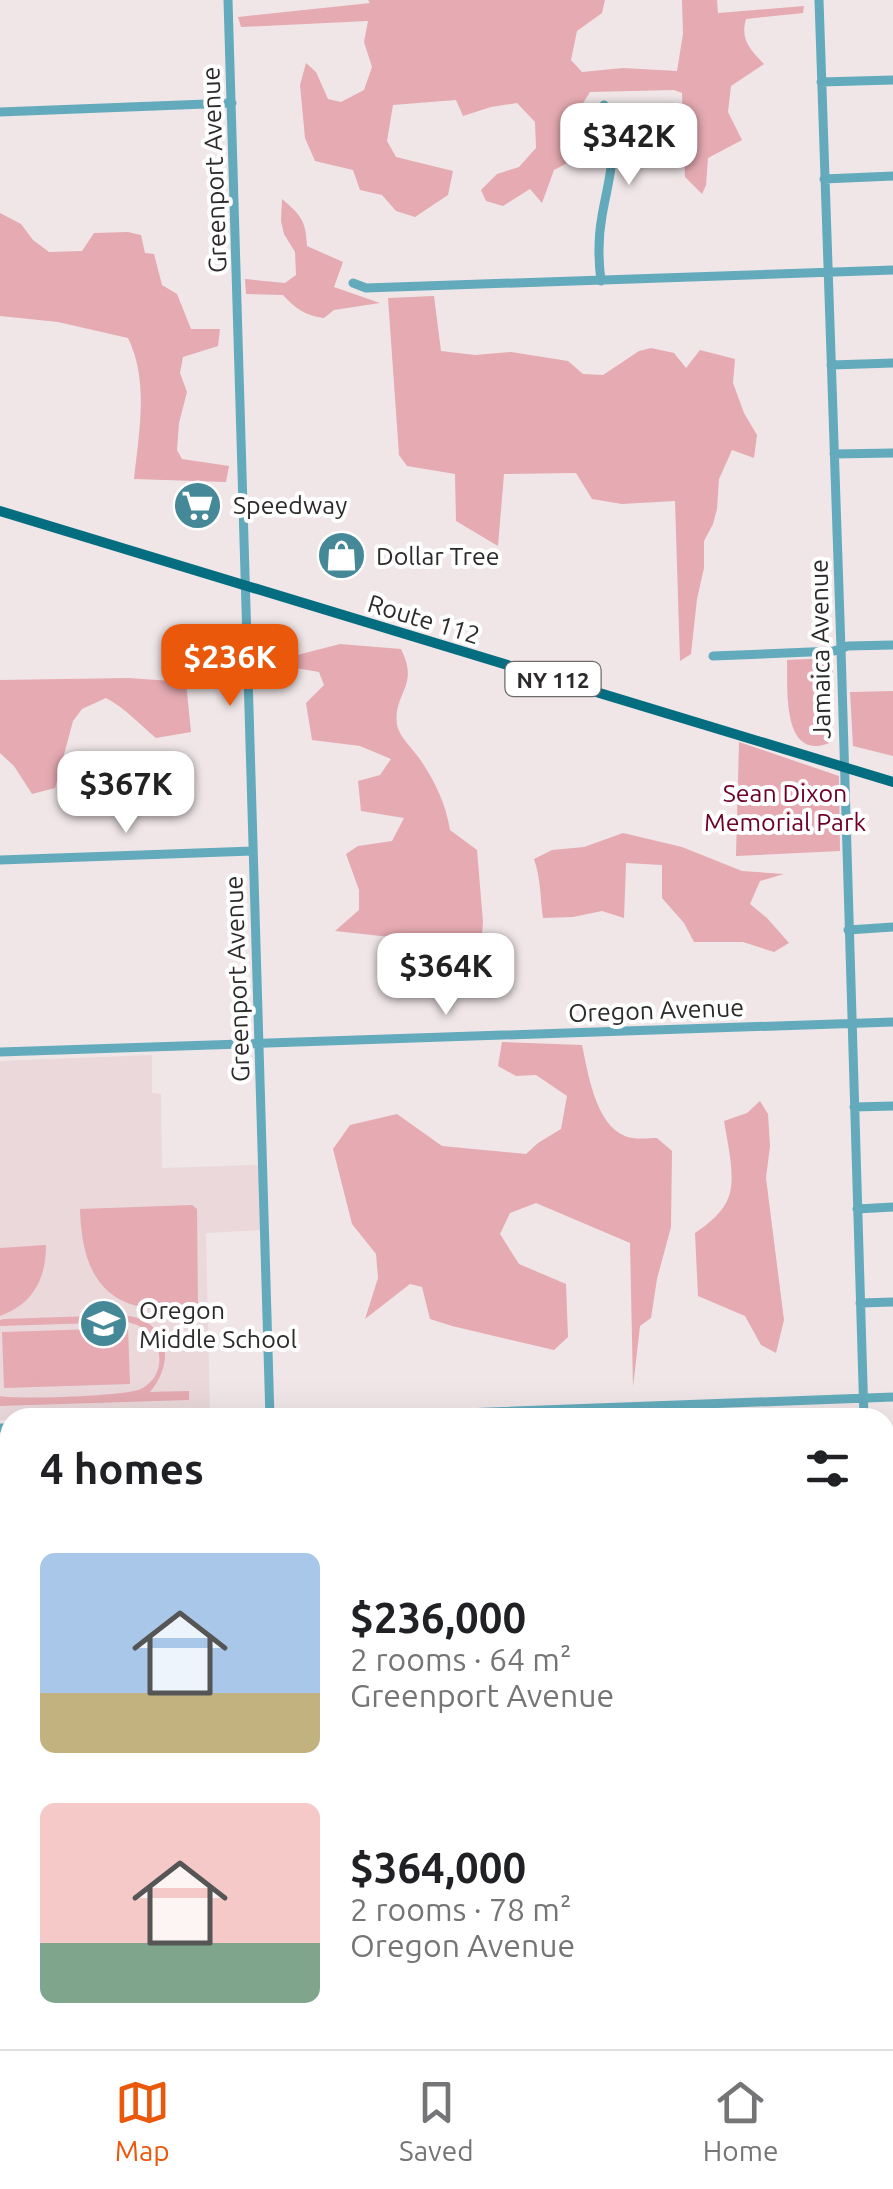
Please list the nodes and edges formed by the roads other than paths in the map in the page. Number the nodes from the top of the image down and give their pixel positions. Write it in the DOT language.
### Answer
graph roads {
  1 [pos="228,0"];
  2 [pos="819,0"];
  3 [pos="893,80"];
  4 [pos="821,82"];
  5 [pos="232,103"];
  6 [pos="604,105"];
  7 [pos="0,112"];
  8 [pos="893,176"];
  9 [pos="824,179"];
  10 [pos="893,270"];
  11 [pos="828,273"];
  12 [pos="601,280"];
  13 [pos="353,284"];
  14 [pos="893,363"];
  15 [pos="831,365"];
  16 [pos="893,453"];
  17 [pos="834,454"];
  18 [pos="0,511"];
  19 [pos="247,586"];
  20 [pos="893,644"];
  21 [pos="841,649"];
  22 [pos="713,656"];
  23 [pos="844,767"];
  24 [pos="893,782"];
  25 [pos="253,851"];
  26 [pos="0,860"];
  27 [pos="893,928"];
  28 [pos="848,930"];
  29 [pos="893,1022"];
  30 [pos="851,1024"];
  31 [pos="260,1044"];
  32 [pos="0,1052"];
  33 [pos="893,1106"];
  34 [pos="854,1107"];
  35 [pos="893,1207"];
  36 [pos="857,1209"];
  37 [pos="893,1302"];
  38 [pos="860,1303"];
  39 [pos="893,1396"];
  40 [pos="863,1398"];
  41 [pos="270,1408"];
  42 [pos="596,1408"];
  43 [pos="864,1408"];
  1 -- 5 [label="street, Greenport Avenue"];
  2 -- 4 [label="street, Jamaica Avenue"];
  3 -- 4 [label="street"];
  4 -- 9 [label="street, Jamaica Avenue"];
  5 -- 7 [label="street"];
  5 -- 19 [label="street, Greenport Avenue"];
  6 -- 12 [label="street"];
  8 -- 9 [label="street"];
  9 -- 11 [label="street, Jamaica Avenue"];
  10 -- 11 [label="street"];
  11 -- 12 [label="street"];
  11 -- 15 [label="street, Jamaica Avenue"];
  12 -- 13 [label="street"];
  14 -- 15 [label="street"];
  15 -- 17 [label="street, Jamaica Avenue"];
  16 -- 17 [label="street"];
  17 -- 21 [label="street, Jamaica Avenue"];
  18 -- 19 [label="main road, Route 112 / NY 112"];
  19 -- 23 [label="main road, Route 112 / NY 112"];
  19 -- 25 [label="street, Greenport Avenue"];
  20 -- 21 [label="street"];
  21 -- 22 [label="street"];
  21 -- 23 [label="street, Jamaica Avenue"];
  23 -- 24 [label="main road, Route 112 / NY 112"];
  23 -- 28 [label="street, Jamaica Avenue"];
  25 -- 26 [label="street"];
  25 -- 31 [label="street, Greenport Avenue"];
  27 -- 28 [label="street"];
  28 -- 30 [label="street, Jamaica Avenue"];
  29 -- 30 [label="street, Oregon Avenue"];
  30 -- 31 [label="street, Oregon Avenue"];
  30 -- 34 [label="street, Jamaica Avenue"];
  31 -- 32 [label="street, Oregon Avenue"];
  31 -- 41 [label="street, Greenport Avenue"];
  33 -- 34 [label="street"];
  34 -- 36 [label="street, Jamaica Avenue"];
  35 -- 36 [label="street"];
  36 -- 38 [label="street, Jamaica Avenue"];
  37 -- 38 [label="street"];
  38 -- 40 [label="street, Jamaica Avenue"];
  39 -- 40 [label="street"];
  40 -- 42 [label="street"];
  40 -- 43 [label="street, Jamaica Avenue"];
}
